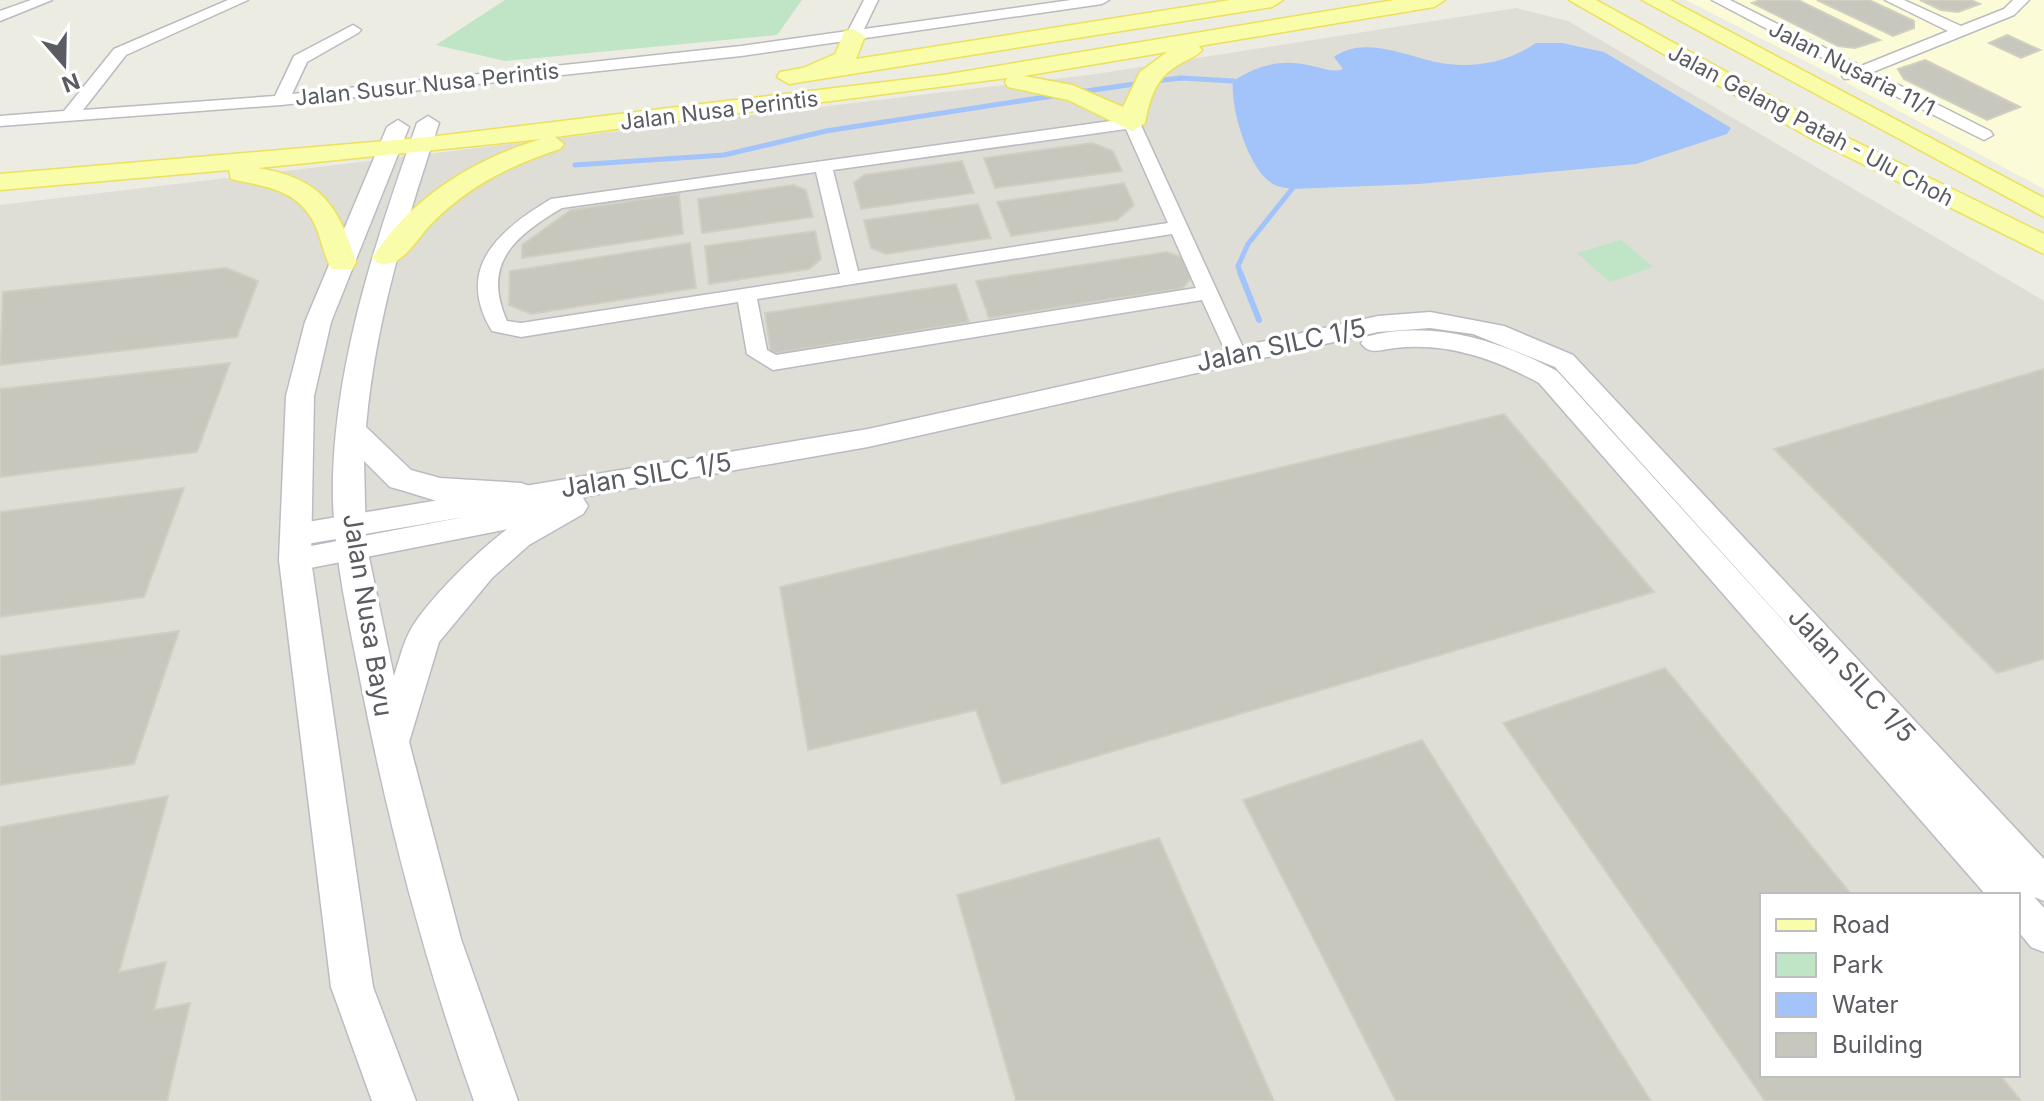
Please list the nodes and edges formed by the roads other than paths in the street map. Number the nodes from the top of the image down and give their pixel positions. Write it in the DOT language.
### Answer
graph roads {
  1 [pos="45,0"];
  2 [pos="241,0"];
  3 [pos="871,0"];
  4 [pos="1102,0"];
  5 [pos="1272,0"];
  6 [pos="1434,0"];
  7 [pos="1564,0"];
  8 [pos="1580,0"];
  9 [pos="1653,0"];
  10 [pos="1719,0"];
  11 [pos="1892,0"];
  12 [pos="2022,0"];
  13 [pos="0,16"];
  14 [pos="353,30"];
  15 [pos="1960,31"];
  16 [pos="1229,35"];
  17 [pos="853,36"];
  18 [pos="954,52"];
  19 [pos="1677,55"];
  20 [pos="1763,58"];
  21 [pos="1851,75"];
  22 [pos="758,82"];
  23 [pos="943,82"];
  24 [pos="281,100"];
  25 [pos="713,111"];
  26 [pos="70,115"];
  27 [pos="1871,115"];
  28 [pos="0,121"];
  29 [pos="1132,123"];
  30 [pos="424,134"];
  31 [pos="1984,135"];
  32 [pos="394,138"];
  33 [pos="0,161"];
  34 [pos="823,165"];
  35 [pos="95,176"];
  36 [pos="0,182"];
  37 [pos="2044,209"];
  38 [pos="1178,227"];
  39 [pos="2044,245"];
  40 [pos="387,257"];
  41 [pos="342,263"];
  42 [pos="850,277"];
  43 [pos="746,292"];
  44 [pos="1209,292"];
  45 [pos="370,317"];
  46 [pos="318,322"];
  47 [pos="1236,354"];
  48 [pos="356,387"];
  49 [pos="300,396"];
  50 [pos="353,431"];
  51 [pos="521,495"];
  52 [pos="572,506"];
  53 [pos="350,537"];
  54 [pos="295,548"];
  55 [pos="390,745"];
  56 [pos="2044,884"];
  57 [pos="2007,893"];
  58 [pos="2020,907"];
  59 [pos="2044,934"];
  60 [pos="394,1101"];
  61 [pos="496,1101"];
  1 -- 13 [label="street"];
  2 -- 26 [label="street"];
  3 -- 17 [label="street"];
  4 -- 17 [label="street, Jalan Susur Nusa Perintis"];
  5 -- 18 [label="main road, Jalan Nusa Perintis"];
  6 -- 16 [label="main road, Jalan Nusa Perintis"];
  7 -- 19 [label="main road"];
  8 -- 19 [label="main road, Jalan Gelang Patah - Ulu Choh"];
  9 -- 20 [label="main road, Jalan Gelang Patah - Ulu Choh"];
  10 -- 21 [label="street, Jalan Nusaria 11/1"];
  11 -- 15 [label="street"];
  12 -- 15 [label="street"];
  14 -- 24 [label="street"];
  15 -- 21 [label="street"];
  16 -- 23 [label="main road, Jalan Nusa Perintis"];
  16 -- 29 [label="main road"];
  17 -- 18 [label="main road"];
  17 -- 22 [label="main road"];
  17 -- 24 [label="street, Jalan Susur Nusa Perintis"];
  18 -- 22 [label="main road, Jalan Nusa Perintis"];
  19 -- 39 [label="main road, Jalan Gelang Patah - Ulu Choh"];
  20 -- 21 [label="main road"];
  20 -- 27 [label="main road, Jalan Gelang Patah - Ulu Choh"];
  21 -- 27 [label="main road"];
  21 -- 31 [label="street, Jalan Nusaria 11/1"];
  22 -- 30 [label="main road, Jalan Nusa Perintis"];
  23 -- 25 [label="main road, Jalan Nusa Perintis"];
  23 -- 29 [label="main road"];
  24 -- 26 [label="street, Jalan Susur Nusa Perintis"];
  25 -- 30 [label="main road, Jalan Nusa Perintis"];
  25 -- 40 [label="main road"];
  26 -- 28 [label="street, Jalan Susur Nusa Perintis"];
  27 -- 37 [label="main road, Jalan Gelang Patah - Ulu Choh"];
  29 -- 34 [label="street"];
  29 -- 38 [label="street"];
  30 -- 32 [label="main road, Jalan Nusa Perintis"];
  30 -- 40 [label="main road, Jalan Nusa Bayu"];
  32 -- 33 [label="main road, Jalan Nusa Perintis"];
  32 -- 35 [label="main road, Jalan Nusa Perintis"];
  32 -- 41 [label="main road"];
  34 -- 42 [label="street"];
  34 -- 43 [label="street"];
  35 -- 36 [label="main road, Jalan Nusa Perintis"];
  35 -- 41 [label="main road"];
  38 -- 42 [label="street"];
  38 -- 44 [label="street"];
  40 -- 45 [label="main road, Jalan Nusa Bayu"];
  41 -- 46 [label="main road"];
  42 -- 43 [label="street"];
  43 -- 44 [label="street"];
  44 -- 47 [label="street"];
  45 -- 46 [label="main road"];
  45 -- 48 [label="main road, Jalan Nusa Bayu"];
  46 -- 49 [label="main road"];
  47 -- 51 [label="street, Jalan SILC 1/5"];
  47 -- 56 [label="street, Jalan SILC 1/5"];
  48 -- 49 [label="main road"];
  48 -- 50 [label="main road, Jalan Nusa Bayu"];
  49 -- 54 [label="main road"];
  50 -- 51 [label="main road"];
  50 -- 53 [label="main road, Jalan Nusa Bayu"];
  51 -- 53 [label="street, Jalan SILC 1/5"];
  52 -- 53 [label="street, Jalan SILC 1/5"];
  52 -- 55 [label="main road"];
  52 -- 57 [label="street, Jalan SILC 1/5"];
  53 -- 54 [label="street, Jalan SILC 1/5"];
  53 -- 55 [label="main road, Jalan Nusa Bayu"];
  54 -- 60 [label="main road"];
  55 -- 61 [label="main road, Jalan Nusa Bayu"];
  58 -- 59 [label="street"];
}
